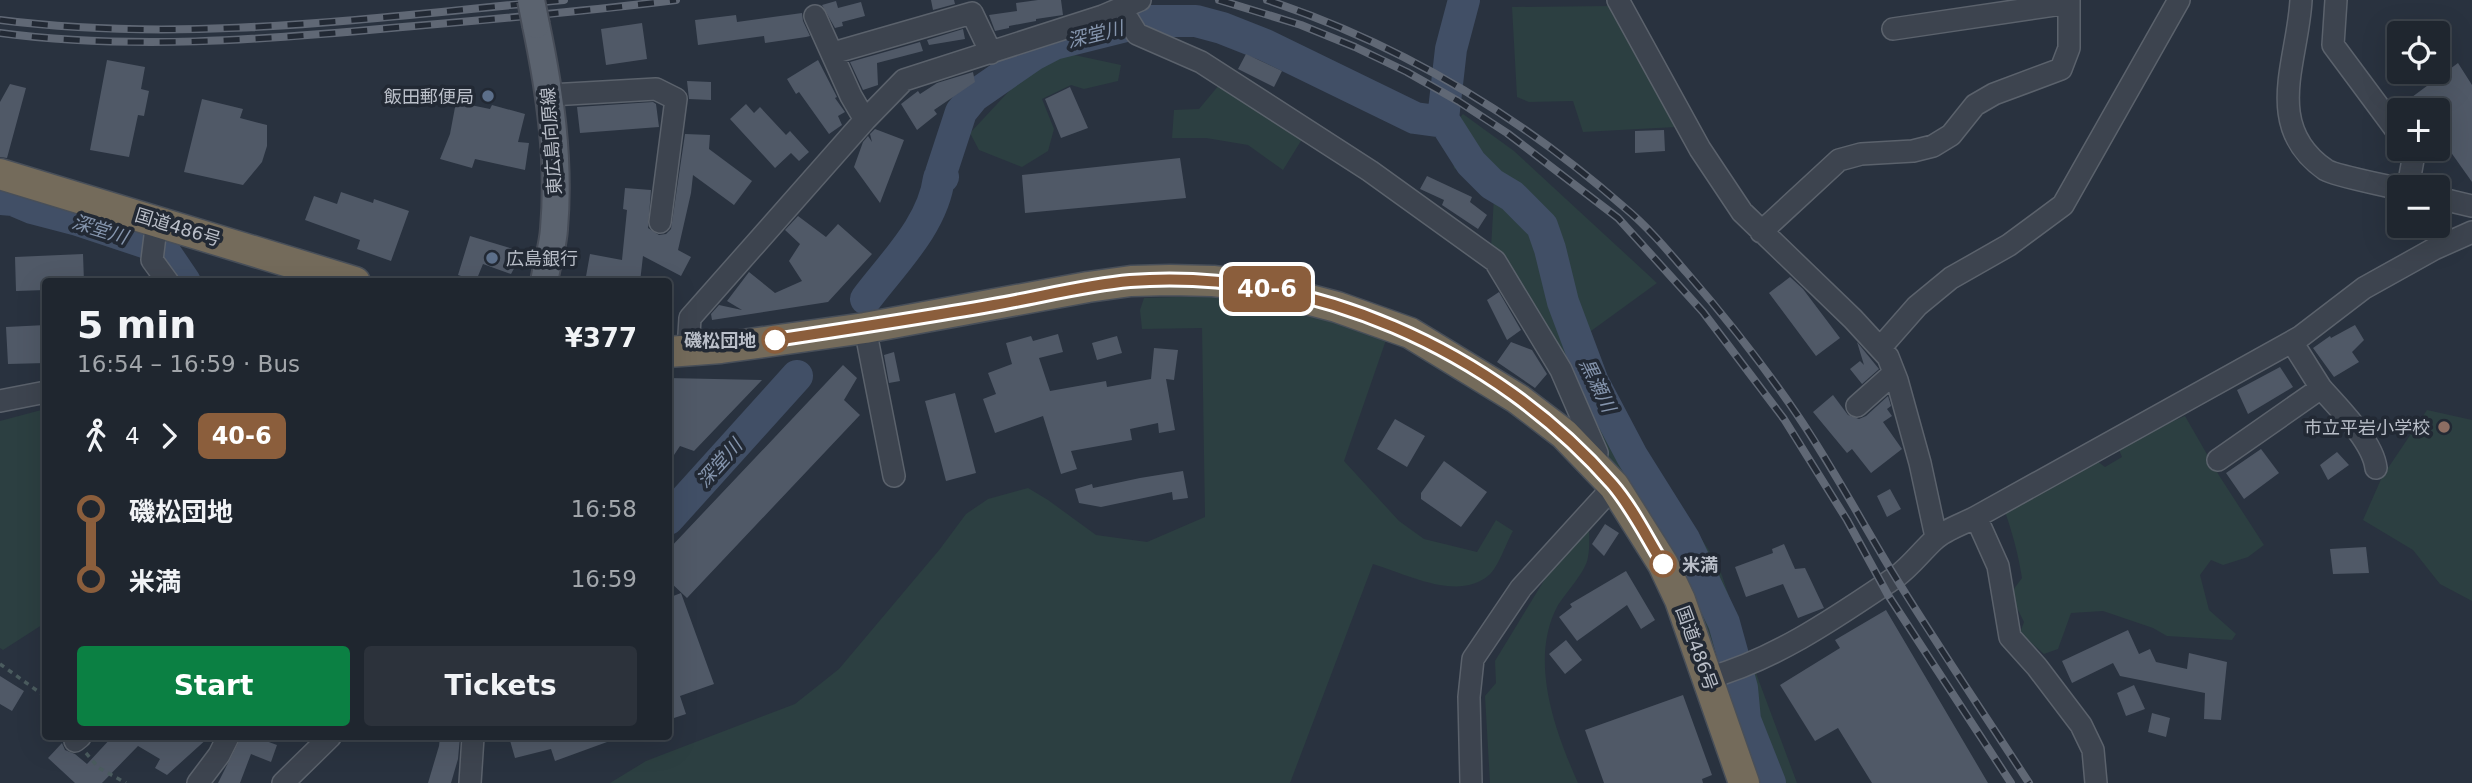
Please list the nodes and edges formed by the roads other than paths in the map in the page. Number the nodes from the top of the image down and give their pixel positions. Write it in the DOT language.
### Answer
graph roads {
  1 [pos="1618,0"];
  2 [pos="2179,0"];
  3 [pos="2301,0"];
  4 [pos="2336,0"];
  5 [pos="2069,2"];
  6 [pos="533,12"];
  7 [pos="1131,15"];
  8 [pos="815,16"];
  9 [pos="1893,29"];
  10 [pos="833,53"];
  11 [pos="991,53"];
  12 [pos="550,95"];
  13 [pos="2387,118"];
  14 [pos="865,120"];
  15 [pos="0,174"];
  16 [pos="2387,186"];
  17 [pos="2450,201"];
  18 [pos="2472,206"];
  19 [pos="660,222"];
  20 [pos="1761,232"];
  21 [pos="2472,232"];
  22 [pos="155,235"];
  23 [pos="164,278"];
  24 [pos="338,278"];
  25 [pos="545,278"];
  26 [pos="864,328"];
  27 [pos="2292,342"];
  28 [pos="1881,347"];
  29 [pos="678,352"];
  30 [pos="1894,373"];
  31 [pos="2321,388"];
  32 [pos="42,393"];
  33 [pos="0,401"];
  34 [pos="1857,406"];
  35 [pos="2218,460"];
  36 [pos="1592,462"];
  37 [pos="2376,468"];
  38 [pos="894,476"];
  39 [pos="1614,486"];
  40 [pos="1976,517"];
  41 [pos="1936,537"];
  42 [pos="1719,675"];
  43 [pos="226,740"];
  44 [pos="327,740"];
  45 [pos="473,740"];
  46 [pos="198,783"];
  47 [pos="283,783"];
  48 [pos="470,783"];
  49 [pos="1471,783"];
  50 [pos="1744,783"];
  51 [pos="2096,783"];
  1 -- 20 [label="street"];
  2 -- 28 [label="street"];
  3 -- 16 [label="street"];
  4 -- 13 [label="street"];
  5 -- 9 [label="street"];
  5 -- 20 [label="street"];
  6 -- 12 [label="main road, 東広島向原線"];
  7 -- 11 [label="street"];
  7 -- 36 [label="street"];
  8 -- 10 [label="street"];
  10 -- 11 [label="street"];
  10 -- 14 [label="street"];
  11 -- 14 [label="street"];
  12 -- 19 [label="street"];
  12 -- 25 [label="main road, 東広島向原線"];
  14 -- 29 [label="street"];
  15 -- 22 [label="highway, 国道486号"];
  17 -- 18 [label="street"];
  20 -- 28 [label="street"];
  21 -- 27 [label="street"];
  22 -- 23 [label="street"];
  22 -- 24 [label="highway, 国道486号"];
  26 -- 29 [label="highway, 国道486号"];
  26 -- 36 [label="highway, 国道486号"];
  26 -- 38 [label="street"];
  27 -- 31 [label="street"];
  27 -- 40 [label="street"];
  28 -- 30 [label="street"];
  30 -- 34 [label="street"];
  30 -- 41 [label="street"];
  31 -- 35 [label="street"];
  31 -- 37 [label="street"];
  32 -- 33 [label="street"];
  36 -- 39 [label="highway, 国道486号"];
  39 -- 42 [label="highway, 国道486号"];
  39 -- 49 [label="street"];
  40 -- 41 [label="street"];
  40 -- 51 [label="street"];
  41 -- 42 [label="street"];
  42 -- 50 [label="highway, 国道486号"];
  43 -- 46 [label="street"];
  44 -- 47 [label="street"];
  45 -- 48 [label="street"];
}
